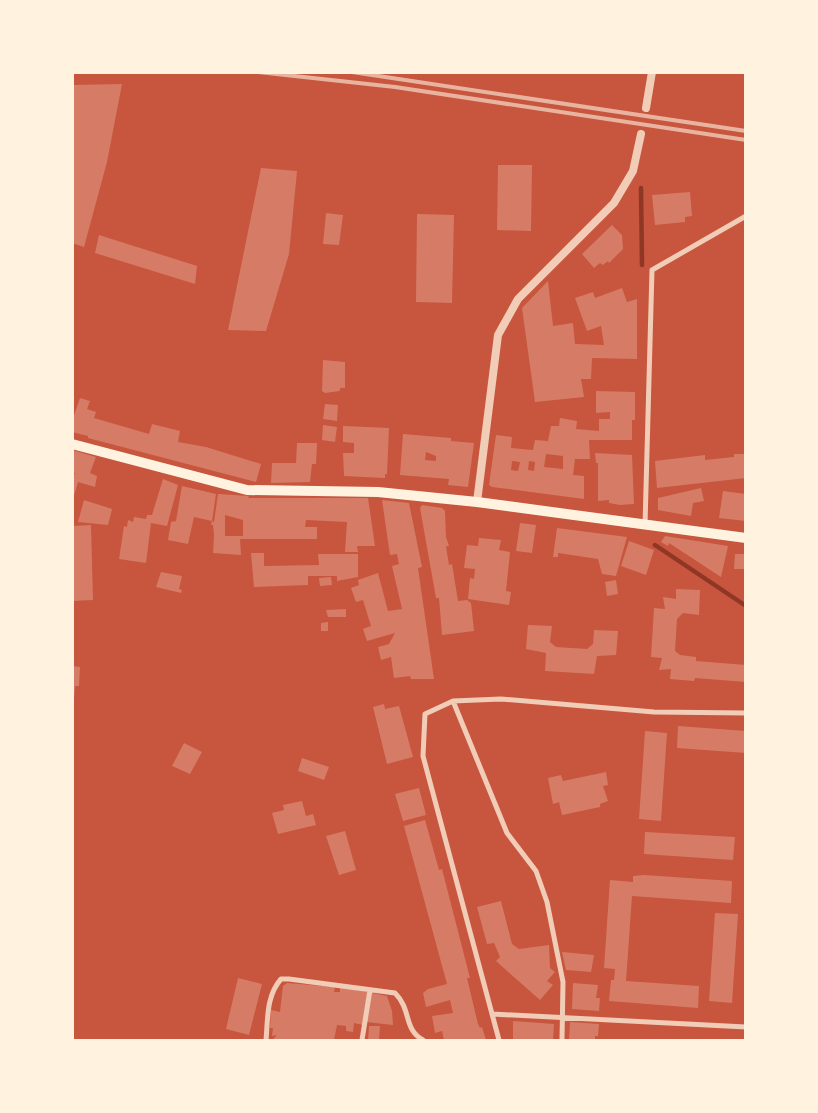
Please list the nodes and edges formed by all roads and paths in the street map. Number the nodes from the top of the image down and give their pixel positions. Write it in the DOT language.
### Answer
graph roads {
  1 [pos="652,72"];
  2 [pos="646,108"];
  3 [pos="641,134"];
  4 [pos="746,216"];
  5 [pos="72,444"];
  6 [pos="476,502"];
  7 [pos="645,524"];
  8 [pos="746,538"];
  9 [pos="453,702"];
  10 [pos="746,713"];
  11 [pos="370,990"];
  12 [pos="492,1014"];
  13 [pos="563,1017"];
  14 [pos="746,1027"];
  15 [pos="266,1040"];
  16 [pos="362,1040"];
  17 [pos="423,1040"];
  18 [pos="499,1040"];
  19 [pos="562,1040"];
  1 -- 2 [label="street"];
  3 -- 6 [label="street"];
  4 -- 7 [label="street"];
  5 -- 6 [label="main road"];
  6 -- 7 [label="main road"];
  7 -- 8 [label="main road"];
  9 -- 10 [label="street"];
  9 -- 12 [label="street"];
  9 -- 13 [label="street"];
  11 -- 15 [label="street"];
  11 -- 16 [label="street"];
  11 -- 17 [label="street"];
  12 -- 13 [label="street"];
  12 -- 18 [label="street"];
  13 -- 14 [label="street"];
  13 -- 19 [label="street"];
}
